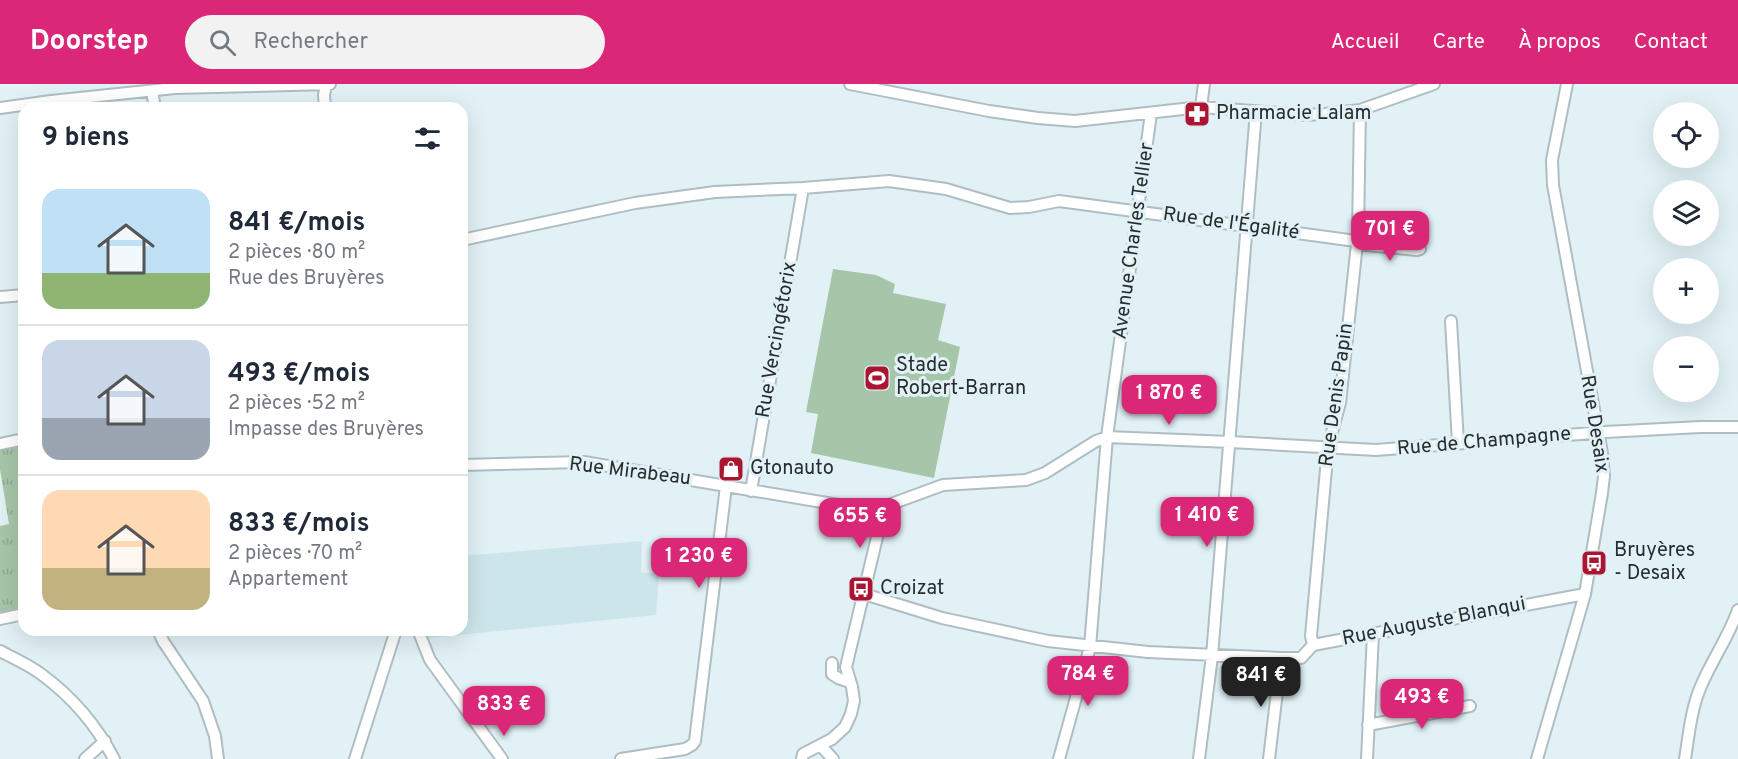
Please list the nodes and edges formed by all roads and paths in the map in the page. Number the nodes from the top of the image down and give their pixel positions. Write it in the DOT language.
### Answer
graph roads {
  1 [pos="327,84"];
  2 [pos="854,84"];
  3 [pos="1204,84"];
  4 [pos="1434,84"];
  5 [pos="1567,84"];
  6 [pos="175,86"];
  7 [pos="152,91"];
  8 [pos="67,102"];
  9 [pos="153,102"];
  10 [pos="325,102"];
  11 [pos="18,107"];
  12 [pos="1201,107"];
  13 [pos="0,108"];
  14 [pos="1360,110"];
  15 [pos="1256,111"];
  16 [pos="1151,113"];
  17 [pos="803,188"];
  18 [pos="1137,212"];
  19 [pos="1247,227"];
  20 [pos="468,239"];
  21 [pos="1356,243"];
  22 [pos="1420,249"];
  23 [pos="18,296"];
  24 [pos="0,297"];
  25 [pos="1451,321"];
  26 [pos="1738,427"];
  27 [pos="1597,433"];
  28 [pos="1107,437"];
  29 [pos="18,440"];
  30 [pos="1230,442"];
  31 [pos="0,444"];
  32 [pos="1458,444"];
  33 [pos="1329,447"];
  34 [pos="468,465"];
  35 [pos="726,486"];
  36 [pos="751,491"];
  37 [pos="883,507"];
  38 [pos="864,594"];
  39 [pos="1585,594"];
  40 [pos="1738,610"];
  41 [pos="18,615"];
  42 [pos="0,619"];
  43 [pos="1373,634"];
  44 [pos="161,636"];
  45 [pos="394,636"];
  46 [pos="420,636"];
  47 [pos="1313,645"];
  48 [pos="1090,647"];
  49 [pos="0,651"];
  50 [pos="1212,656"];
  51 [pos="1281,658"];
  52 [pos="832,663"];
  53 [pos="850,682"];
  54 [pos="1470,706"];
  55 [pos="1368,725"];
  56 [pos="105,741"];
  57 [pos="820,745"];
  58 [pos="86,759"];
  59 [pos="114,759"];
  60 [pos="218,759"];
  61 [pos="355,759"];
  62 [pos="502,759"];
  63 [pos="621,759"];
  64 [pos="802,759"];
  65 [pos="833,759"];
  66 [pos="1059,759"];
  67 [pos="1199,759"];
  68 [pos="1269,759"];
  69 [pos="1367,759"];
  70 [pos="1537,759"];
  71 [pos="1685,759"];
  1 -- 6 [label="street"];
  1 -- 10 [label="street"];
  2 -- 16 [label="street"];
  3 -- 12 [label="street"];
  4 -- 14 [label="street"];
  5 -- 27 [label="street, Rue Desaix"];
  6 -- 7 [label="street"];
  7 -- 8 [label="street"];
  7 -- 9 [label="street"];
  11 -- 13 [label="street"];
  12 -- 15 [label="street"];
  12 -- 16 [label="street"];
  14 -- 15 [label="street"];
  14 -- 21 [label="street, Rue Denis Papin"];
  15 -- 19 [label="street"];
  16 -- 18 [label="street, Avenue Charles Tellier"];
  17 -- 18 [label="street, Rue de l'Égalité"];
  17 -- 20 [label="street, Rue de l'Égalité"];
  17 -- 36 [label="street, Rue Vercingétorix"];
  18 -- 19 [label="street, Rue de l'Égalité"];
  18 -- 28 [label="street, Avenue Charles Tellier"];
  19 -- 21 [label="street, Rue de l'Égalité"];
  19 -- 30 [label="street"];
  21 -- 22 [label="street, Rue de l'Égalité"];
  21 -- 33 [label="street, Rue Denis Papin"];
  23 -- 24 [label="street"];
  25 -- 32 [label="street"];
  26 -- 27 [label="street, Rue de Champagne"];
  27 -- 32 [label="street, Rue de Champagne"];
  27 -- 39 [label="street, Rue Desaix"];
  28 -- 30 [label="street, Rue de Champagne"];
  28 -- 37 [label="street, Rue Mirabeau"];
  28 -- 48 [label="street, Avenue Charles Tellier"];
  29 -- 31 [label="street"];
  30 -- 33 [label="street, Rue de Champagne"];
  30 -- 50 [label="street"];
  32 -- 33 [label="street, Rue de Champagne"];
  33 -- 47 [label="street, Rue Denis Papin"];
  34 -- 35 [label="street, Rue Mirabeau"];
  35 -- 36 [label="street, Rue Mirabeau"];
  35 -- 63 [label="street"];
  36 -- 37 [label="street, Rue Mirabeau"];
  37 -- 38 [label="street"];
  38 -- 48 [label="street, Rue Auguste Blanqui"];
  38 -- 53 [label="street"];
  39 -- 43 [label="street, Rue Auguste Blanqui"];
  39 -- 70 [label="street, Rue Desaix"];
  40 -- 71 [label="street"];
  41 -- 42 [label="street"];
  43 -- 47 [label="street, Rue Auguste Blanqui"];
  43 -- 55 [label="street"];
  44 -- 60 [label="street"];
  45 -- 61 [label="street"];
  46 -- 62 [label="street"];
  47 -- 51 [label="street, Rue Auguste Blanqui"];
  48 -- 50 [label="street, Rue Auguste Blanqui"];
  48 -- 66 [label="street, Avenue Charles Tellier"];
  49 -- 56 [label="street"];
  50 -- 51 [label="street, Rue Auguste Blanqui"];
  50 -- 67 [label="street"];
  51 -- 68 [label="street"];
  52 -- 53 [label="street"];
  53 -- 57 [label="street"];
  54 -- 55 [label="street"];
  55 -- 69 [label="street"];
  56 -- 58 [label="street"];
  56 -- 59 [label="street"];
  57 -- 64 [label="street"];
  57 -- 65 [label="street"];
}
